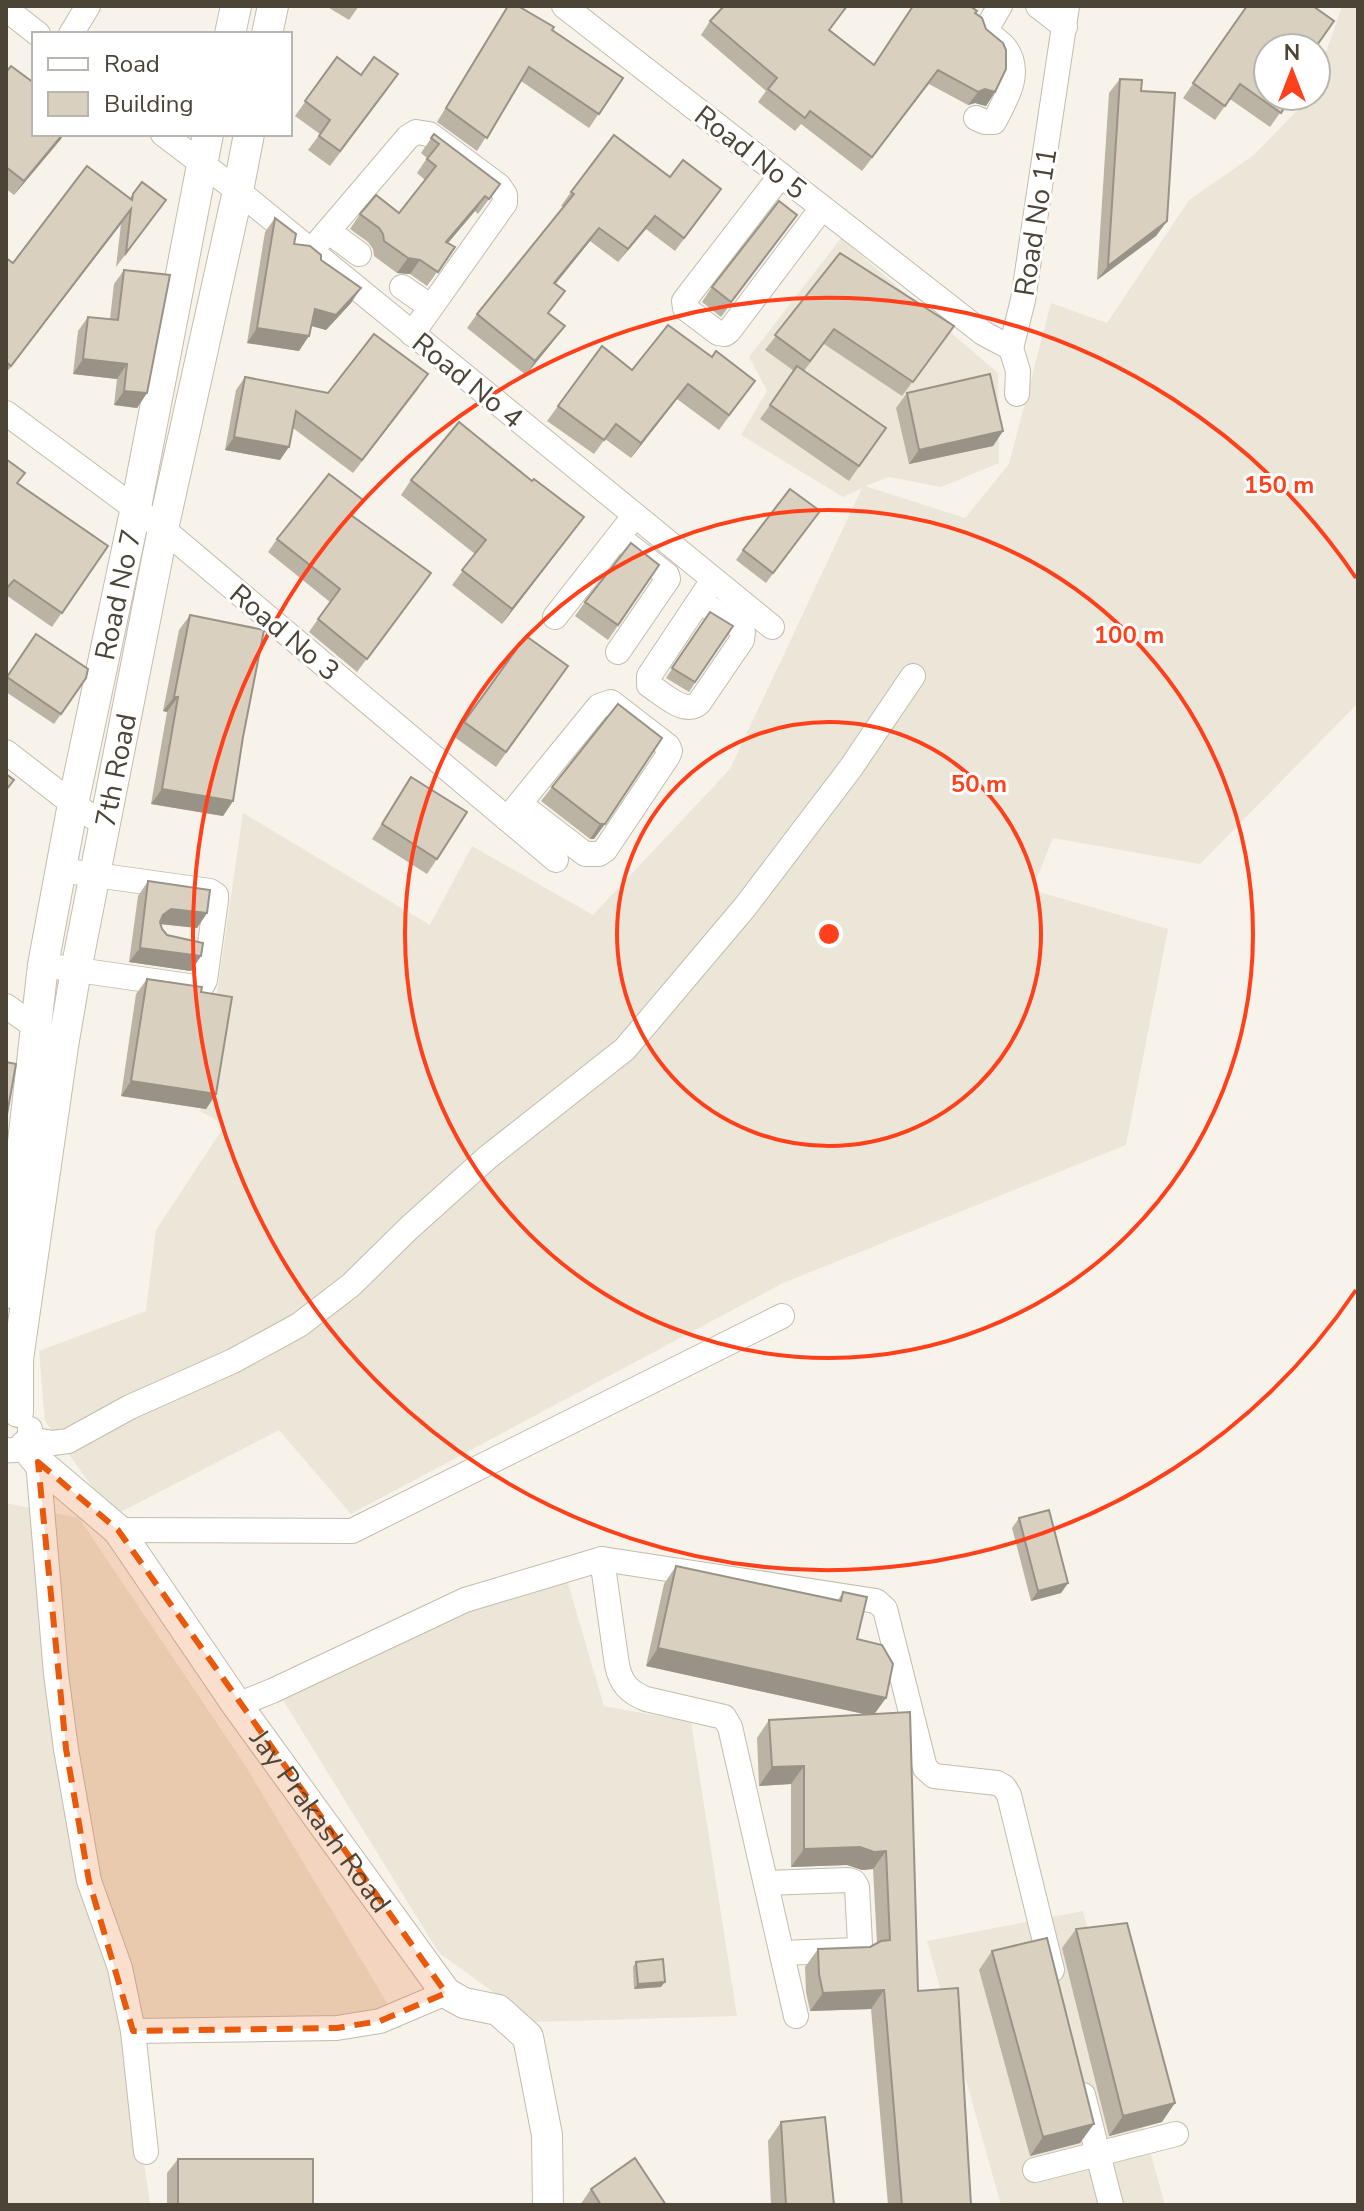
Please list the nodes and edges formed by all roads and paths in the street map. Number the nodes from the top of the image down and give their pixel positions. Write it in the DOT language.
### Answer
graph roads {
  1 [pos="236,6"];
  2 [pos="273,6"];
  3 [pos="564,6"];
  4 [pos="1000,6"];
  5 [pos="1038,6"];
  6 [pos="6,9"];
  7 [pos="1066,16"];
  8 [pos="35,32"];
  9 [pos="230,32"];
  10 [pos="267,32"];
  11 [pos="976,118"];
  12 [pos="166,136"];
  13 [pos="208,136"];
  14 [pos="249,136"];
  15 [pos="202,165"];
  16 [pos="773,185"];
  17 [pos="238,191"];
  18 [pos="815,218"];
  19 [pos="328,231"];
  20 [pos="311,251"];
  21 [pos="359,254"];
  22 [pos="402,287"];
  23 [pos="431,307"];
  24 [pos="412,334"];
  25 [pos="1011,348"];
  26 [pos="1017,394"];
  27 [pos="6,413"];
  28 [pos="136,507"];
  29 [pos="634,516"];
  30 [pos="163,529"];
  31 [pos="618,537"];
  32 [pos="713,580"];
  33 [pos="699,601"];
  34 [pos="555,617"];
  35 [pos="772,627"];
  36 [pos="618,652"];
  37 [pos="913,676"];
  38 [pos="6,752"];
  39 [pos="73,804"];
  40 [pos="514,812"];
  41 [pos="105,825"];
  42 [pos="556,860"];
  43 [pos="60,870"];
  44 [pos="95,876"];
  45 [pos="180,941"];
  46 [pos="210,945"];
  47 [pos="43,965"];
  48 [pos="76,970"];
  49 [pos="6,1006"];
  50 [pos="35,1026"];
  51 [pos="63,1046"];
  52 [pos="6,1293"];
  53 [pos="782,1316"];
  54 [pos="20,1437"];
  55 [pos="118,1530"];
  56 [pos="602,1559"];
  57 [pos="237,1705"];
  58 [pos="766,1883"];
  59 [pos="782,1953"];
  60 [pos="1057,1990"];
  61 [pos="446,1993"];
  62 [pos="796,2016"];
  63 [pos="133,2031"];
  64 [pos="1079,2079"];
  65 [pos="1176,2134"];
  66 [pos="146,2152"];
  67 [pos="1098,2154"];
  68 [pos="1035,2170"];
  69 [pos="548,2205"];
  70 [pos="1111,2205"];
  1 -- 9 [label="street"];
  2 -- 10 [label="street"];
  3 -- 16 [label="street, Road No 5"];
  4 -- 11 [label="street"];
  5 -- 7 [label="street"];
  6 -- 8 [label="street"];
  7 -- 25 [label="street, Road No 11"];
  12 -- 15 [label="street, Road No 4"];
  13 -- 15 [label="street, Road No 7"];
  14 -- 17 [label="street, 7th Road"];
  15 -- 17 [label="street, Road No 4"];
  15 -- 28 [label="street, Road No 7"];
  16 -- 18 [label="street, Road No 5"];
  16 -- 18 [label="street"];
  17 -- 20 [label="street, Road No 4"];
  17 -- 30 [label="street, 7th Road"];
  18 -- 25 [label="street, Road No 5"];
  19 -- 20 [label="street"];
  19 -- 21 [label="street"];
  19 -- 23 [label="street"];
  20 -- 24 [label="street, Road No 4"];
  22 -- 23 [label="street"];
  23 -- 24 [label="street"];
  24 -- 29 [label="street, Road No 4"];
  25 -- 26 [label="street"];
  27 -- 28 [label="street, Road No 3"];
  28 -- 30 [label="street, Road No 3"];
  28 -- 39 [label="street, Road No 7"];
  29 -- 31 [label="street"];
  29 -- 32 [label="street, Road No 4"];
  30 -- 40 [label="street, Road No 3"];
  30 -- 41 [label="street, 7th Road"];
  31 -- 34 [label="street"];
  31 -- 36 [label="street"];
  32 -- 33 [label="street"];
  32 -- 35 [label="street, Road No 4"];
  37 -- 54 [label="street"];
  38 -- 39 [label="street"];
  39 -- 41 [label="street"];
  39 -- 43 [label="street, Road No 7"];
  40 -- 40 [label="street"];
  40 -- 42 [label="street, Road No 3"];
  41 -- 44 [label="street, 7th Road"];
  43 -- 44 [label="street"];
  43 -- 47 [label="street, Road No 7"];
  44 -- 46 [label="street"];
  44 -- 48 [label="street, 7th Road"];
  45 -- 46 [label="street"];
  46 -- 48 [label="street"];
  47 -- 48 [label="street"];
  47 -- 50 [label="street, Road No 7"];
  48 -- 51 [label="street, 7th Road"];
  49 -- 50 [label="street"];
  50 -- 51 [label="street"];
  50 -- 52 [label="street, Road No 7"];
  51 -- 54 [label="street, 7th Road"];
  53 -- 55 [label="street"];
  54 -- 55 [label="street, Jay Prakash Road"];
  54 -- 63 [label="street"];
  55 -- 57 [label="street, Jay Prakash Road"];
  56 -- 57 [label="street"];
  56 -- 58 [label="street"];
  56 -- 60 [label="street"];
  57 -- 61 [label="street, Jay Prakash Road"];
  58 -- 59 [label="street"];
  58 -- 59 [label="street"];
  59 -- 62 [label="street"];
  61 -- 63 [label="street"];
  61 -- 69 [label="street"];
  63 -- 66 [label="street"];
  64 -- 67 [label="street"];
  65 -- 67 [label="street"];
  67 -- 68 [label="street"];
  67 -- 70 [label="street"];
}
